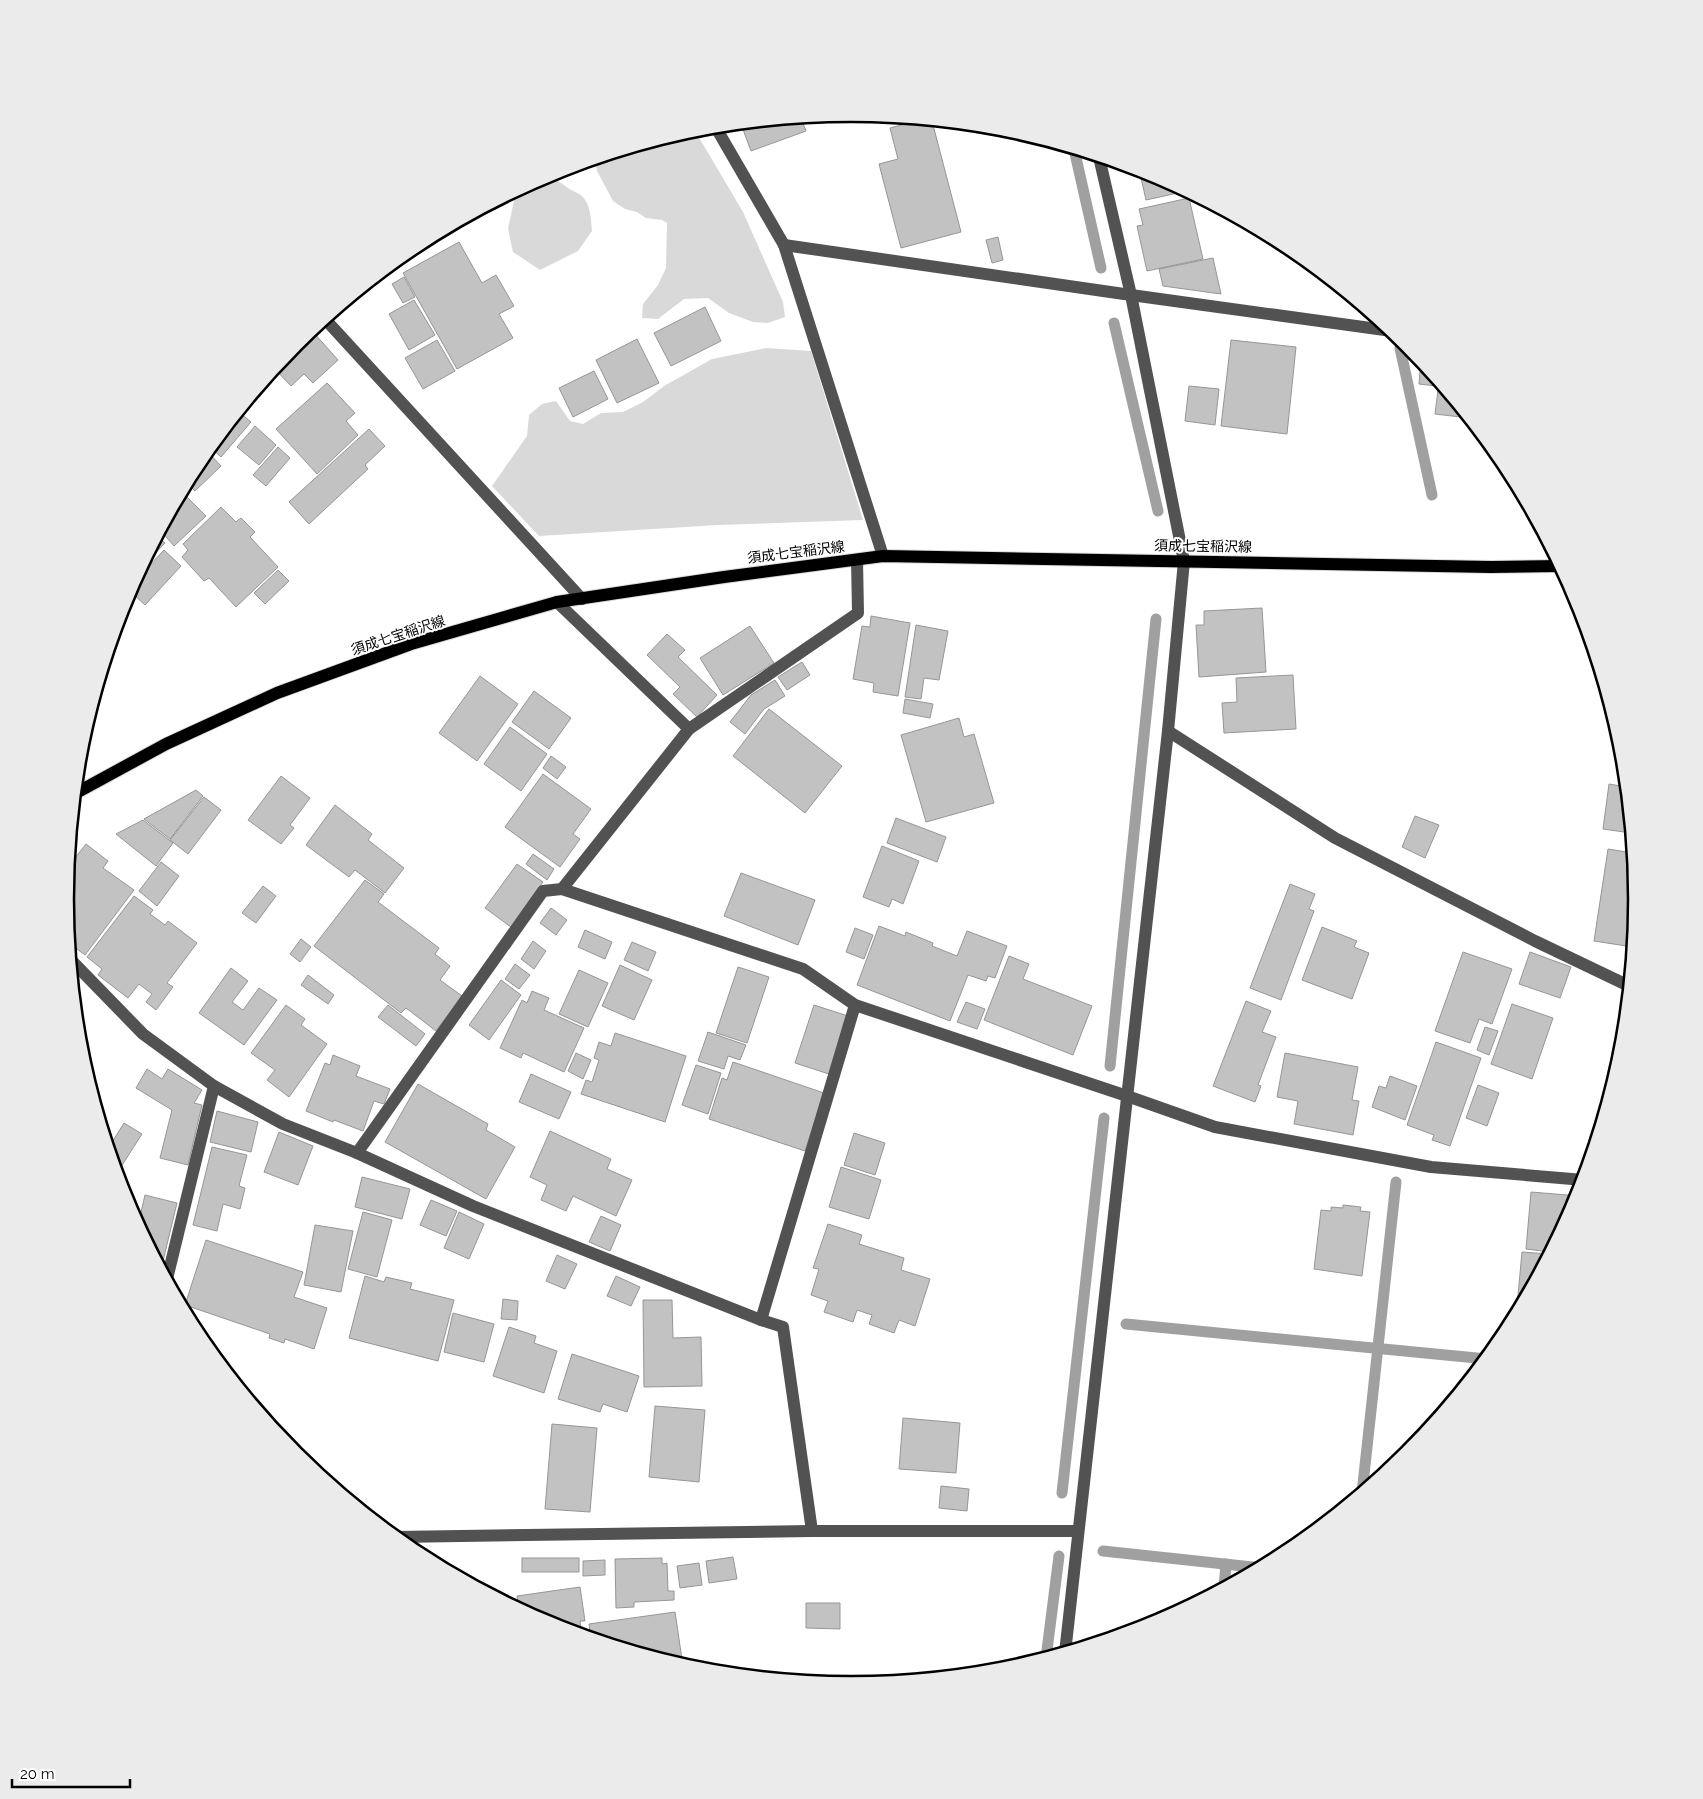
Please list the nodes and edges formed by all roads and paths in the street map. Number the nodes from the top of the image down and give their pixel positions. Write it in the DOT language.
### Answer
graph roads {
  1 [pos="719,134"];
  2 [pos="1100,163"];
  3 [pos="784,244"];
  4 [pos="1131,295"];
  5 [pos="330,324"];
  6 [pos="1379,329"];
  7 [pos="883,556"];
  8 [pos="858,560"];
  9 [pos="1184,561"];
  10 [pos="1554,566"];
  11 [pos="582,598"];
  12 [pos="557,602"];
  13 [pos="689,729"];
  14 [pos="1168,730"];
  15 [pos="81,790"];
  16 [pos="562,889"];
  17 [pos="77,966"];
  18 [pos="1625,983"];
  19 [pos="855,1005"];
  20 [pos="214,1086"];
  21 [pos="1127,1096"];
  22 [pos="357,1153"];
  23 [pos="1577,1179"];
  24 [pos="169,1271"];
  25 [pos="761,1320"];
  26 [pos="812,1531"];
  27 [pos="1078,1531"];
  28 [pos="406,1537"];
  29 [pos="1066,1647"];
  1 -- 3 [label="street"];
  2 -- 4 [label="street"];
  3 -- 4 [label="street"];
  3 -- 7 [label="street"];
  4 -- 6 [label="street"];
  4 -- 9 [label="street"];
  5 -- 11 [label="street"];
  7 -- 8 [label="main road, 須成七宝稲沢線"];
  7 -- 9 [label="main road, 須成七宝稲沢線"];
  8 -- 11 [label="main road, 須成七宝稲沢線"];
  8 -- 13 [label="street"];
  9 -- 10 [label="main road, 須成七宝稲沢線"];
  9 -- 14 [label="street"];
  11 -- 12 [label="main road, 須成七宝稲沢線"];
  12 -- 13 [label="street"];
  12 -- 15 [label="main road, 須成七宝稲沢線"];
  13 -- 16 [label="street"];
  14 -- 18 [label="street"];
  14 -- 21 [label="street"];
  16 -- 19 [label="street"];
  16 -- 22 [label="street"];
  17 -- 20 [label="street"];
  19 -- 21 [label="street"];
  19 -- 25 [label="street"];
  20 -- 22 [label="street"];
  20 -- 24 [label="street"];
  21 -- 23 [label="street"];
  21 -- 27 [label="street"];
  22 -- 25 [label="street"];
  25 -- 26 [label="street"];
  26 -- 27 [label="street"];
  26 -- 28 [label="street"];
  27 -- 29 [label="street"];
}
